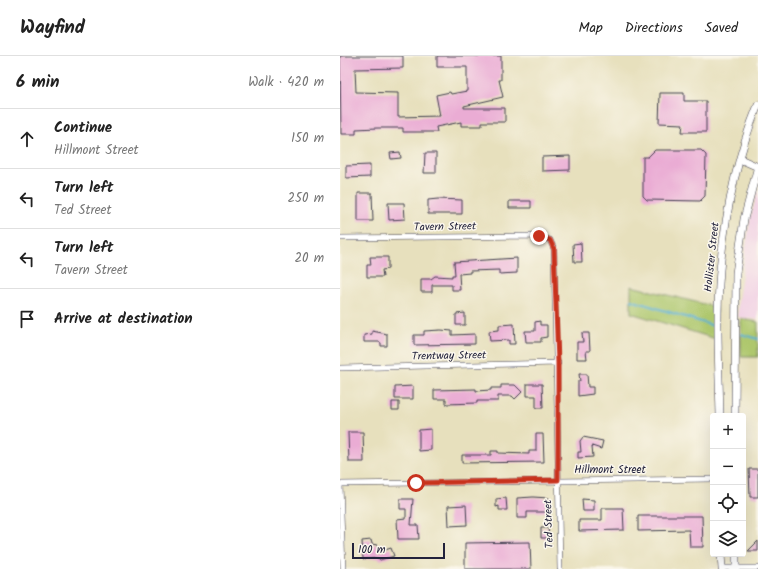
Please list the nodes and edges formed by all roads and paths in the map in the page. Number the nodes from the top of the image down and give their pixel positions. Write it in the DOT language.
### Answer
graph roads {
  1 [pos="758,105"];
  2 [pos="740,159"];
  3 [pos="758,166"];
  4 [pos="340,238"];
  5 [pos="550,240"];
  6 [pos="558,363"];
  7 [pos="340,368"];
  8 [pos="720,413"];
  9 [pos="735,413"];
  10 [pos="710,479"];
  11 [pos="558,480"];
  12 [pos="340,485"];
  13 [pos="720,557"];
  14 [pos="736,557"];
  15 [pos="722,568"];
  16 [pos="736,568"];
  17 [pos="758,568"];
  18 [pos="343,569"];
  19 [pos="560,569"];
  1 -- 2 [label="main road, Hollister Street"];
  2 -- 3 [label="main road"];
  2 -- 8 [label="main road, Hollister Street"];
  3 -- 9 [label="main road"];
  4 -- 5 [label="street, Tavern Street"];
  5 -- 6 [label="street, Ted Street"];
  6 -- 7 [label="street, Trentway Street"];
  6 -- 11 [label="street, Ted Street"];
  10 -- 11 [label="street, Hillmont Street"];
  11 -- 12 [label="street, Hillmont Street"];
  11 -- 19 [label="street, Ted Street"];
  12 -- 18 [label="street"];
  13 -- 15 [label="main road"];
  14 -- 16 [label="main road"];
  15 -- 16 [label="street"];
  16 -- 17 [label="street"];
}
